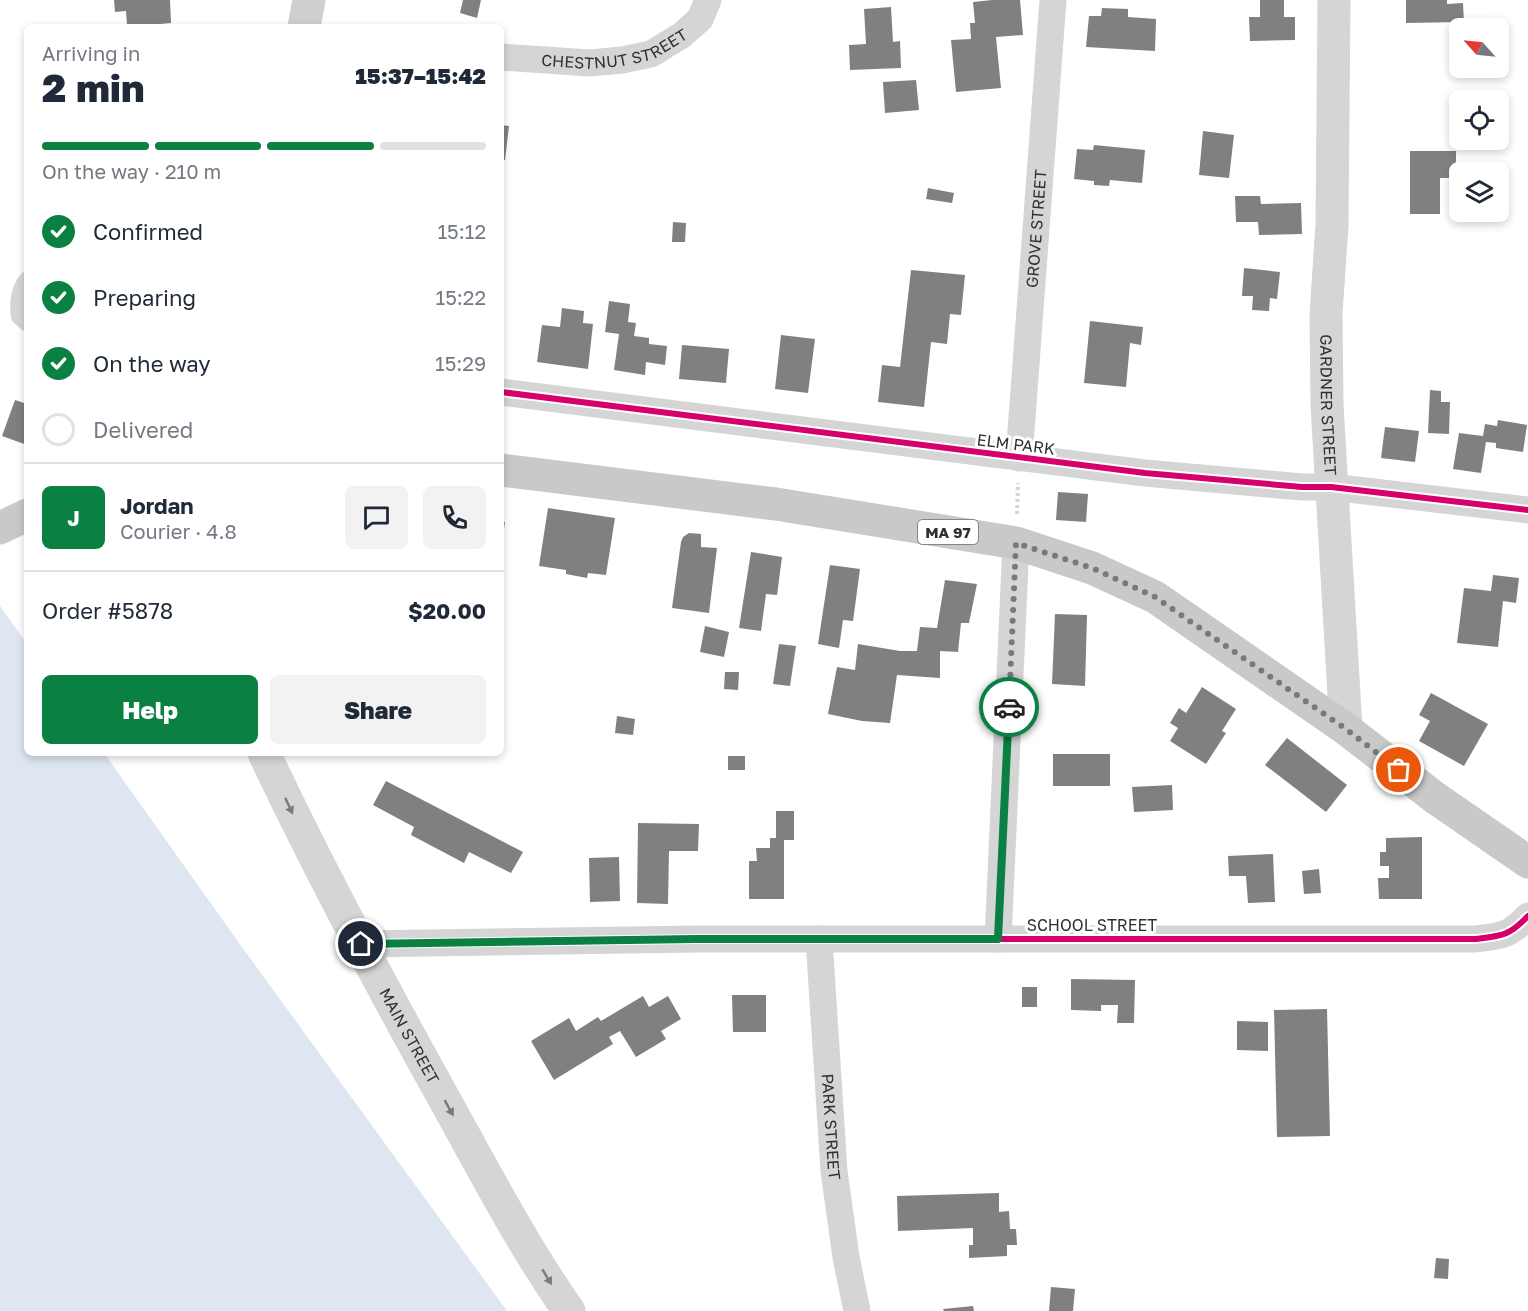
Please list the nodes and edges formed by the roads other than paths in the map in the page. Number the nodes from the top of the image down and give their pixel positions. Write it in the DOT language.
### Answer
graph roads {
  1 [pos="309,0"];
  2 [pos="708,0"];
  3 [pos="1053,0"];
  4 [pos="1334,0"];
  5 [pos="305,24"];
  6 [pos="504,57"];
  7 [pos="24,282"];
  8 [pos="24,322"];
  9 [pos="504,392"];
  10 [pos="1019,458"];
  11 [pos="504,470"];
  12 [pos="1331,487"];
  13 [pos="1528,510"];
  14 [pos="24,516"];
  15 [pos="0,528"];
  16 [pos="1016,543"];
  17 [pos="1346,729"];
  18 [pos="265,756"];
  19 [pos="1528,862"];
  20 [pos="1528,916"];
  21 [pos="819,939"];
  22 [pos="998,939"];
  23 [pos="361,944"];
  24 [pos="569,1311"];
  25 [pos="857,1311"];
  1 -- 5 [label="main road"];
  2 -- 6 [label="street, CHESTNUT STREET"];
  3 -- 10 [label="street, GROVE STREET"];
  4 -- 12 [label="street, GARDNER STREET"];
  7 -- 8 [label="lane"];
  9 -- 10 [label="street, ELM PARK"];
  10 -- 12 [label="street, ELM PARK"];
  11 -- 16 [label="main road, MA 97"];
  12 -- 13 [label="street, ELM PARK"];
  12 -- 17 [label="street, GARDNER STREET"];
  14 -- 15 [label="main road"];
  16 -- 17 [label="main road, MA 97"];
  16 -- 22 [label="street"];
  17 -- 19 [label="main road, MA 97"];
  18 -- 23 [label="street, MAIN STREET, one-way"];
  20 -- 22 [label="street, SCHOOL STREET"];
  21 -- 22 [label="street, SCHOOL STREET"];
  21 -- 23 [label="street, SCHOOL STREET"];
  21 -- 25 [label="street, PARK STREET"];
  23 -- 24 [label="street, MAIN STREET, one-way"];
}
